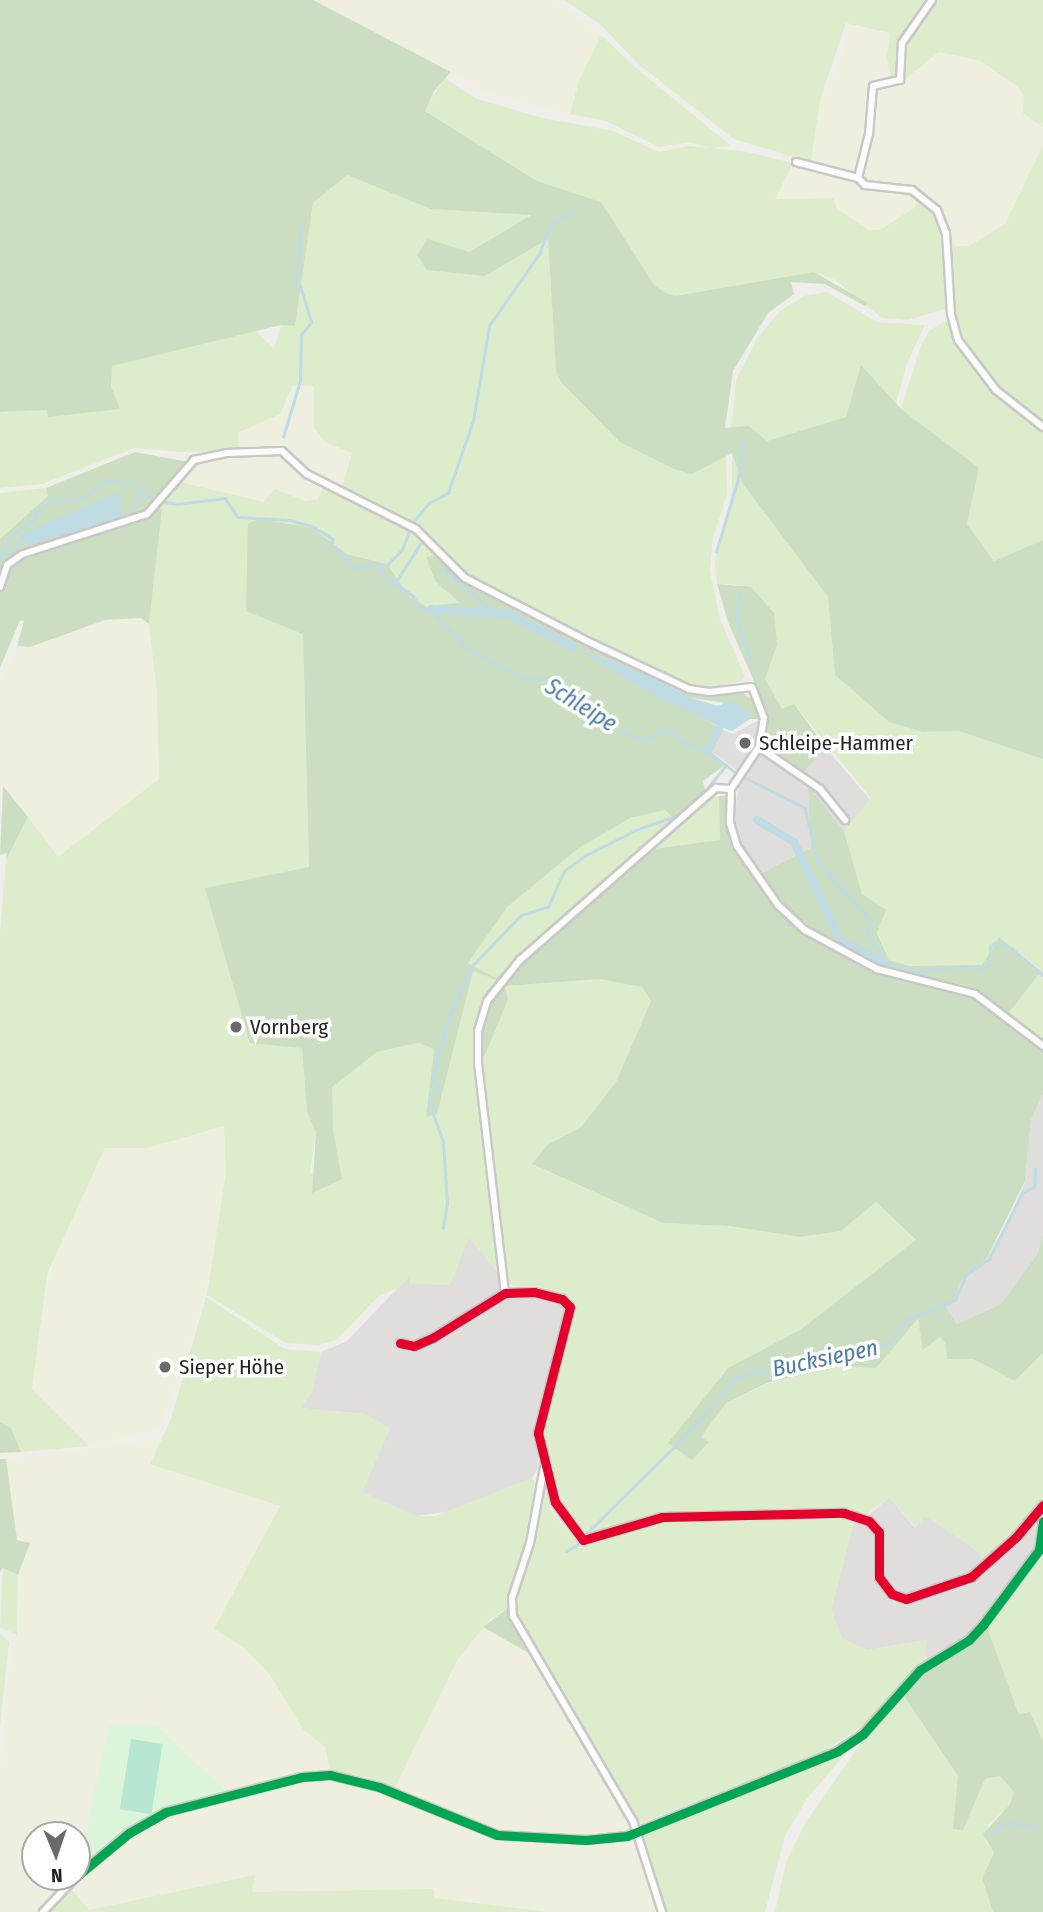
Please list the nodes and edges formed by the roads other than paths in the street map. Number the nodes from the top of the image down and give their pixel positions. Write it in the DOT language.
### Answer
graph roads {
  1 [pos="932,0"];
  2 [pos="796,162"];
  3 [pos="858,178"];
  4 [pos="1043,427"];
  5 [pos="0,587"];
  6 [pos="759,747"];
  7 [pos="731,789"];
  8 [pos="845,820"];
  9 [pos="1043,1046"];
  10 [pos="505,1293"];
  11 [pos="400,1343"];
  12 [pos="544,1468"];
  13 [pos="1043,1505"];
  14 [pos="1043,1521"];
  15 [pos="636,1831"];
  16 [pos="91,1864"];
  17 [pos="62,1891"];
  18 [pos="43,1912"];
  19 [pos="662,1912"];
  1 -- 3 [label="street"];
  2 -- 3 [label="street"];
  3 -- 4 [label="street"];
  5 -- 6 [label="street"];
  6 -- 7 [label="street"];
  6 -- 8 [label="street"];
  7 -- 9 [label="street"];
  7 -- 10 [label="street"];
  10 -- 11 [label="street"];
  10 -- 12 [label="street"];
  12 -- 13 [label="street"];
  12 -- 15 [label="street"];
  14 -- 15 [label="street"];
  15 -- 16 [label="street"];
  15 -- 19 [label="street"];
  17 -- 18 [label="street"];
}
